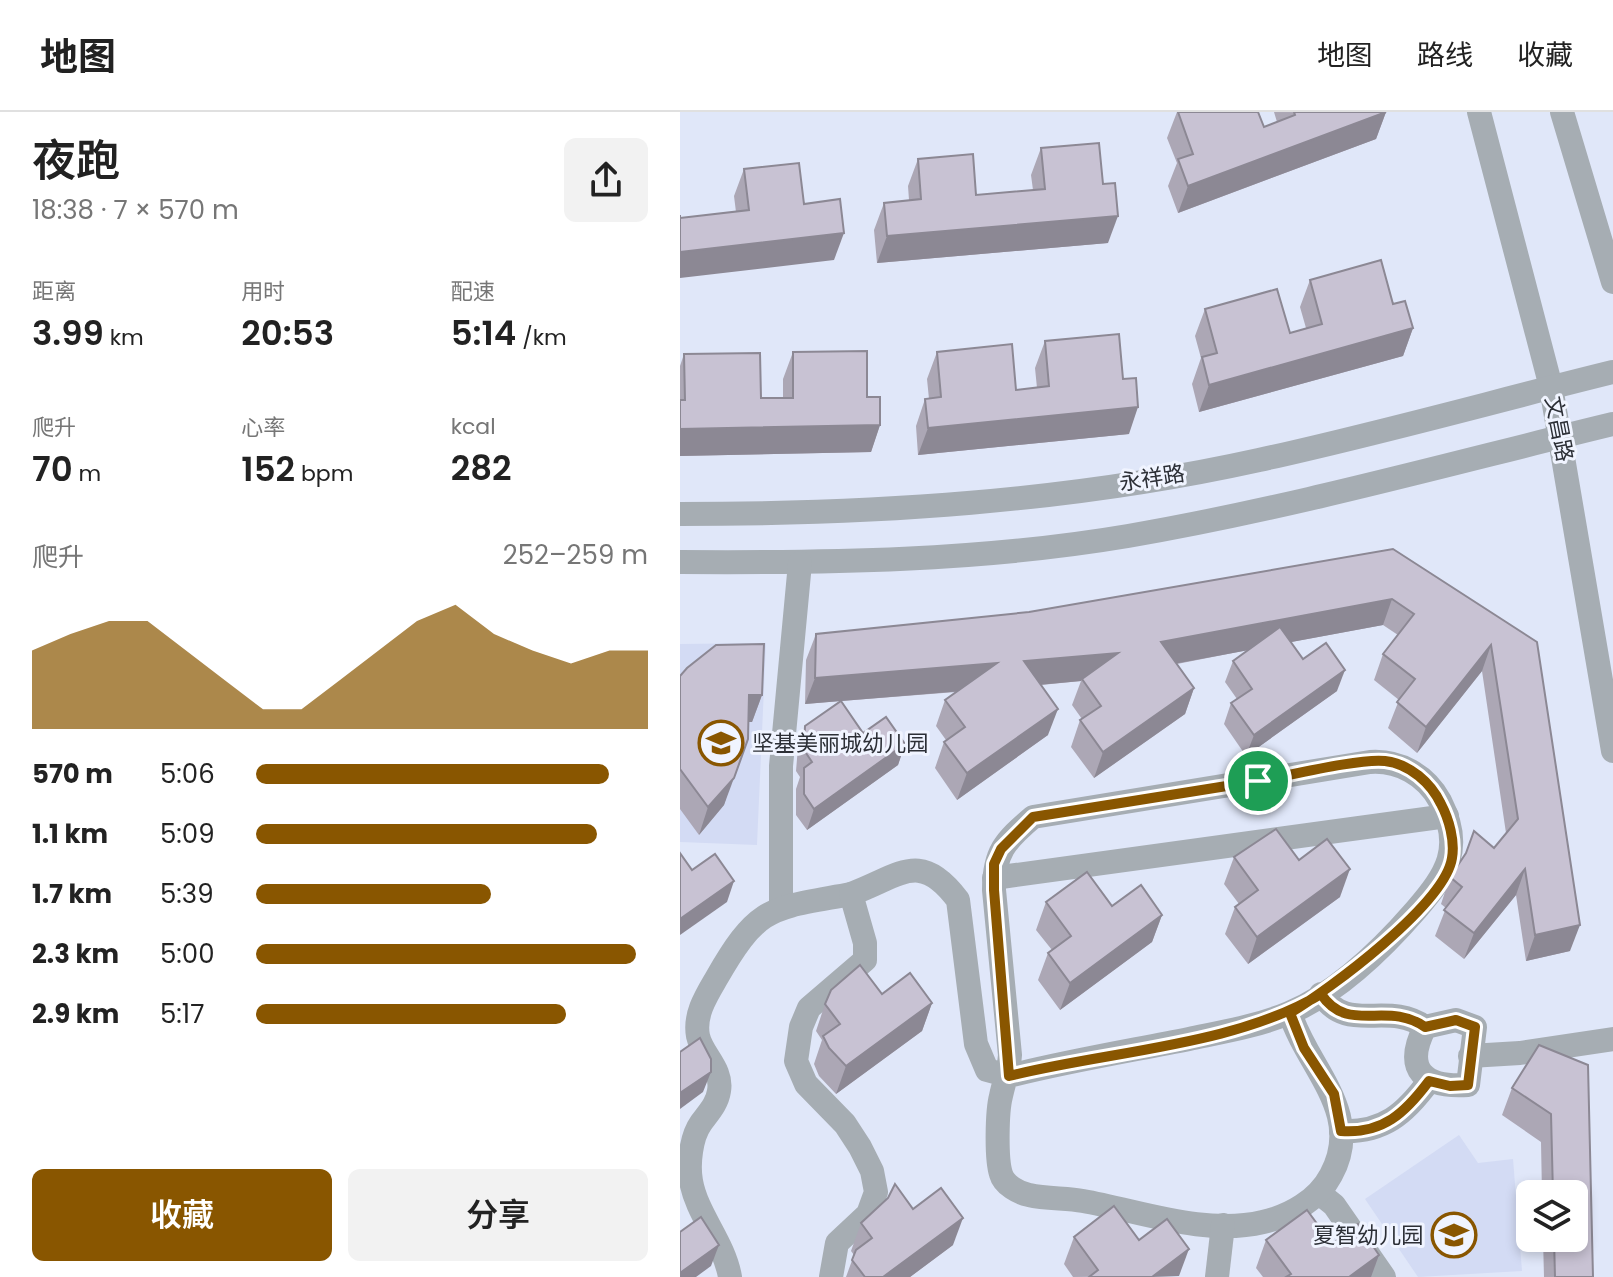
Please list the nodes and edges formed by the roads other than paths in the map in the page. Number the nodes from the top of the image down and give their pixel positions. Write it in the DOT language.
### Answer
graph roads {
  1 [pos="1479,112"];
  2 [pos="1562,112"];
  3 [pos="1613,282"];
  4 [pos="1613,372"];
  5 [pos="1551,387"];
  6 [pos="1613,424"];
  7 [pos="1561,436"];
  8 [pos="680,514"];
  9 [pos="680,562"];
  10 [pos="800,563"];
  11 [pos="1613,751"];
  12 [pos="1447,816"];
  13 [pos="994,878"];
  14 [pos="851,894"];
  15 [pos="781,907"];
  16 [pos="1321,994"];
  17 [pos="1290,1013"];
  18 [pos="1425,1027"];
  19 [pos="1613,1039"];
  20 [pos="1470,1056"];
  21 [pos="1009,1076"];
  22 [pos="1429,1081"];
  23 [pos="1341,1131"];
  24 [pos="1319,1193"];
  25 [pos="1223,1225"];
  26 [pos="730,1277"];
  27 [pos="831,1277"];
  28 [pos="1217,1277"];
  29 [pos="1384,1277"];
  1 -- 5 [label="street, 文昌路"];
  2 -- 3 [label="street"];
  4 -- 5 [label="street, 永祥路"];
  5 -- 7 [label="street, 文昌路"];
  5 -- 8 [label="street, 永祥路"];
  6 -- 7 [label="street"];
  7 -- 10 [label="street"];
  7 -- 11 [label="street, 文昌路"];
  9 -- 10 [label="street"];
  10 -- 15 [label="street"];
  12 -- 13 [label="street"];
  12 -- 13 [label="street"];
  12 -- 16 [label="street"];
  13 -- 21 [label="street"];
  14 -- 15 [label="street"];
  14 -- 21 [label="street"];
  14 -- 27 [label="street"];
  15 -- 26 [label="street"];
  16 -- 17 [label="street"];
  16 -- 18 [label="street"];
  17 -- 21 [label="street"];
  17 -- 23 [label="street"];
  18 -- 20 [label="street"];
  18 -- 22 [label="street"];
  19 -- 20 [label="street"];
  20 -- 22 [label="street"];
  21 -- 25 [label="street"];
  22 -- 23 [label="street"];
  23 -- 24 [label="street"];
  24 -- 25 [label="street"];
  24 -- 29 [label="street"];
  25 -- 28 [label="street"];
}
